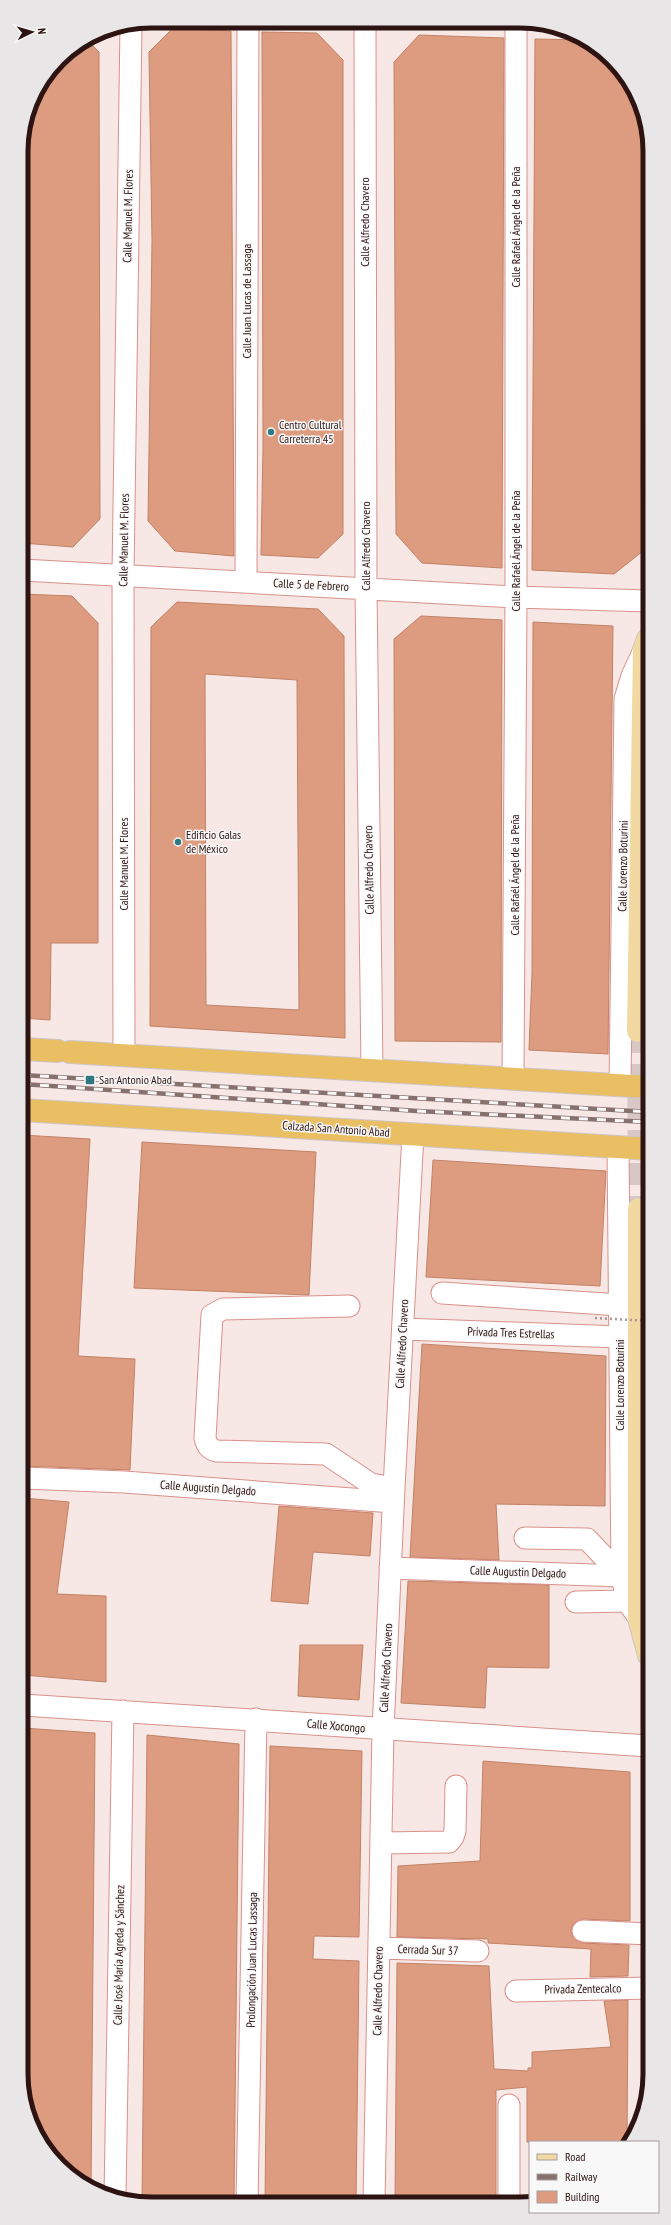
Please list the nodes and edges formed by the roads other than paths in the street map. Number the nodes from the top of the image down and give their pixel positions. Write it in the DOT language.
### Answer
graph roads {
  1 [pos="248,28"];
  2 [pos="365,28"];
  3 [pos="516,28"];
  4 [pos="131,30"];
  5 [pos="28,570"];
  6 [pos="123,575"];
  7 [pos="246,581"];
  8 [pos="366,588"];
  9 [pos="516,596"];
  10 [pos="643,601"];
  11 [pos="643,652"];
  12 [pos="643,790"];
  13 [pos="638,1031"];
  14 [pos="28,1049"];
  15 [pos="124,1055"];
  16 [pos="372,1070"];
  17 [pos="513,1079"];
  18 [pos="620,1085"];
  19 [pos="643,1087"];
  20 [pos="28,1110"];
  21 [pos="414,1134"];
  22 [pos="618,1147"];
  23 [pos="643,1149"];
  24 [pos="639,1209"];
  25 [pos="442,1293"];
  26 [pos="620,1305"];
  27 [pos="349,1306"];
  28 [pos="403,1329"];
  29 [pos="620,1337"];
  30 [pos="28,1478"];
  31 [pos="393,1495"];
  32 [pos="525,1538"];
  33 [pos="390,1568"];
  34 [pos="622,1576"];
  35 [pos="576,1602"];
  36 [pos="633,1610"];
  37 [pos="643,1638"];
  38 [pos="28,1705"];
  39 [pos="123,1711"];
  40 [pos="256,1719"];
  41 [pos="383,1730"];
  42 [pos="643,1746"];
  43 [pos="456,1786"];
  44 [pos="380,1843"];
  45 [pos="583,1931"];
  46 [pos="643,1934"];
  47 [pos="379,1948"];
  48 [pos="478,1952"];
  49 [pos="643,1988"];
  50 [pos="516,1991"];
  51 [pos="509,2105"];
  52 [pos="115,2192"];
  53 [pos="248,2197"];
  54 [pos="374,2197"];
  55 [pos="509,2197"];
  1 -- 7 [label="street, Calle Juan Lucas de Lassaga"];
  2 -- 8 [label="street, Calle Alfredo Chavero"];
  3 -- 9 [label="street, Calle Rafaél Ángel de la Peña"];
  4 -- 6 [label="street, Calle Manuel M. Flores"];
  5 -- 6 [label="street, Calle 5 de Febrero"];
  6 -- 7 [label="street, Calle 5 de Febrero"];
  6 -- 15 [label="street, Calle Manuel M. Flores"];
  7 -- 8 [label="street, Calle 5 de Febrero"];
  8 -- 9 [label="street, Calle 5 de Febrero"];
  8 -- 16 [label="street, Calle Alfredo Chavero"];
  9 -- 10 [label="street, Calle 5 de Febrero"];
  9 -- 17 [label="street, Calle Rafaél Ángel de la Peña"];
  11 -- 18 [label="street, Calle Lorenzo Boturini"];
  12 -- 13 [label="main road, Calle Lorenzo Boturini"];
  14 -- 15 [label="highway"];
  15 -- 16 [label="highway"];
  16 -- 17 [label="highway"];
  17 -- 18 [label="highway"];
  18 -- 19 [label="highway"];
  20 -- 21 [label="highway, Calzada San Antonio Abad"];
  21 -- 22 [label="highway, Calzada San Antonio Abad"];
  21 -- 28 [label="street, Calle Alfredo Chavero"];
  22 -- 23 [label="highway, Calzada San Antonio Abad"];
  22 -- 26 [label="street, Calle Lorenzo Boturini"];
  24 -- 36 [label="main road, Calle Lorenzo Boturini"];
  25 -- 26 [label="street"];
  26 -- 29 [label="street, Calle Lorenzo Boturini"];
  27 -- 31 [label="street"];
  28 -- 29 [label="street, Privada Tres Estrellas"];
  28 -- 31 [label="street, Calle Alfredo Chavero"];
  29 -- 34 [label="street, Calle Lorenzo Boturini"];
  30 -- 31 [label="street, Calle Augustin Delgado"];
  31 -- 33 [label="street, Calle Alfredo Chavero"];
  32 -- 34 [label="street"];
  33 -- 34 [label="street, Calle Augustin Delgado"];
  33 -- 41 [label="street, Calle Alfredo Chavero"];
  34 -- 36 [label="street, Calle Lorenzo Boturini"];
  35 -- 36 [label="street"];
  36 -- 37 [label="main road, Calle Lorenzo Boturini"];
  38 -- 39 [label="street, Calle Xocongo"];
  39 -- 40 [label="street, Calle Xocongo"];
  39 -- 52 [label="street, Calle José María Agreda y Sánchez"];
  40 -- 41 [label="street, Calle Xocongo"];
  40 -- 53 [label="street, Prolongación Juan Lucas Lassaga"];
  41 -- 42 [label="street, Calle Xocongo"];
  41 -- 44 [label="street, Calle Alfredo Chavero"];
  43 -- 44 [label="street"];
  44 -- 47 [label="street, Calle Alfredo Chavero"];
  45 -- 46 [label="street"];
  47 -- 48 [label="street, Cerrada Sur 37"];
  47 -- 54 [label="street, Calle Alfredo Chavero"];
  49 -- 50 [label="street, Privada Zentecalco"];
  51 -- 55 [label="street"];
}
